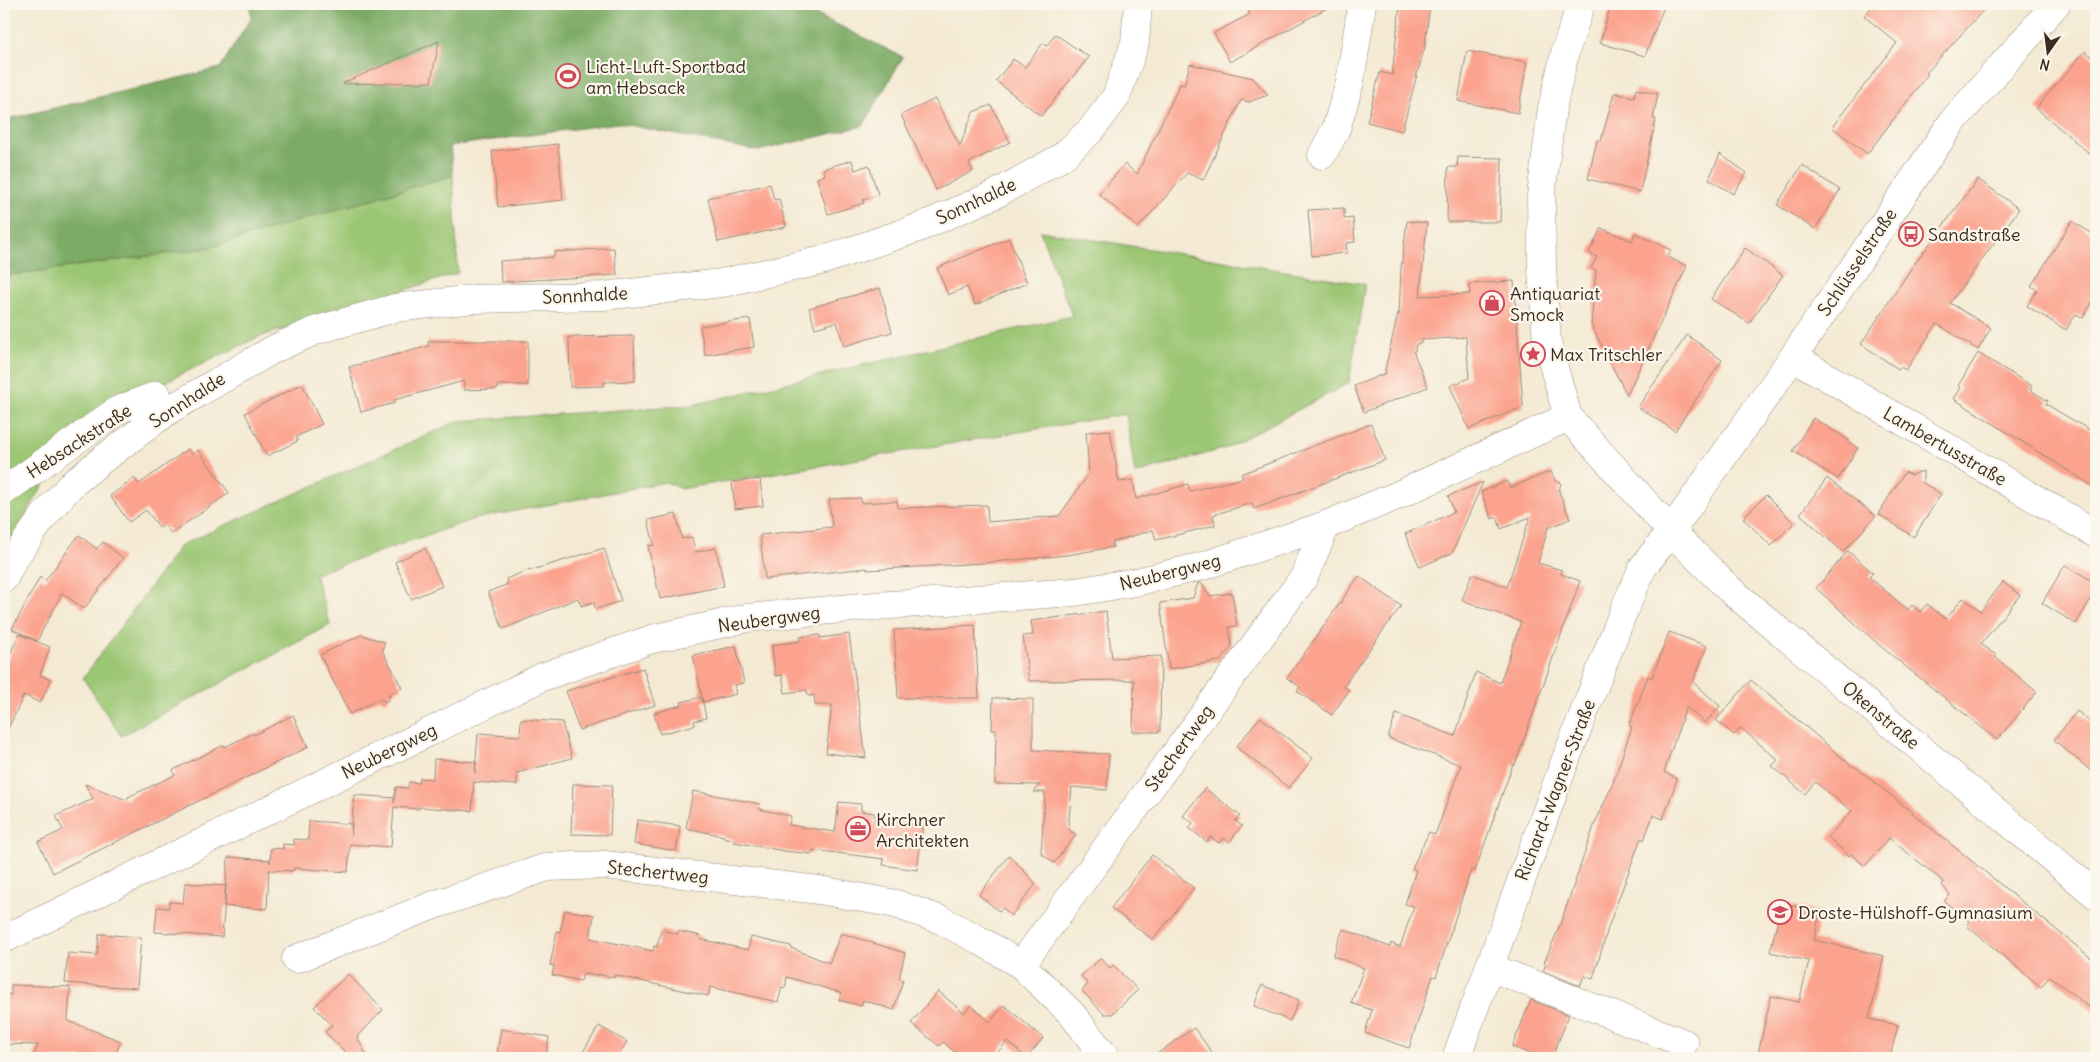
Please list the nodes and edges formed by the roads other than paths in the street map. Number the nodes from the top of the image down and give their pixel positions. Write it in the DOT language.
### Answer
graph roads {
  1 [pos="1138,4"];
  2 [pos="1362,4"];
  3 [pos="1581,4"];
  4 [pos="2056,4"];
  5 [pos="1322,155"];
  6 [pos="1794,357"];
  7 [pos="157,395"];
  8 [pos="1568,417"];
  9 [pos="4,490"];
  10 [pos="1326,525"];
  11 [pos="1671,531"];
  12 [pos="2096,534"];
  13 [pos="4,578"];
  14 [pos="2096,895"];
  15 [pos="4,939"];
  16 [pos="296,959"];
  17 [pos="1021,965"];
  18 [pos="1490,967"];
  19 [pos="1684,1043"];
  20 [pos="1106,1058"];
  21 [pos="1456,1058"];
  1 -- 13 [label="street, Sonnhalde"];
  2 -- 5 [label="street"];
  3 -- 8 [label="street"];
  4 -- 6 [label="street, Schlüsselstraße"];
  6 -- 11 [label="street, Schlüsselstraße"];
  6 -- 12 [label="street, Lambertusstraße"];
  7 -- 9 [label="street, Hebsackstraße"];
  8 -- 10 [label="street, Neubergweg"];
  8 -- 11 [label="street"];
  10 -- 15 [label="street, Neubergweg"];
  10 -- 17 [label="street, Stechertweg"];
  11 -- 14 [label="street, Okenstraße"];
  11 -- 18 [label="street, Richard-Wagner-Straße"];
  16 -- 17 [label="street, Stechertweg"];
  17 -- 20 [label="street, Stechertweg"];
  18 -- 19 [label="street"];
  18 -- 21 [label="street, Richard-Wagner-Straße"];
}
